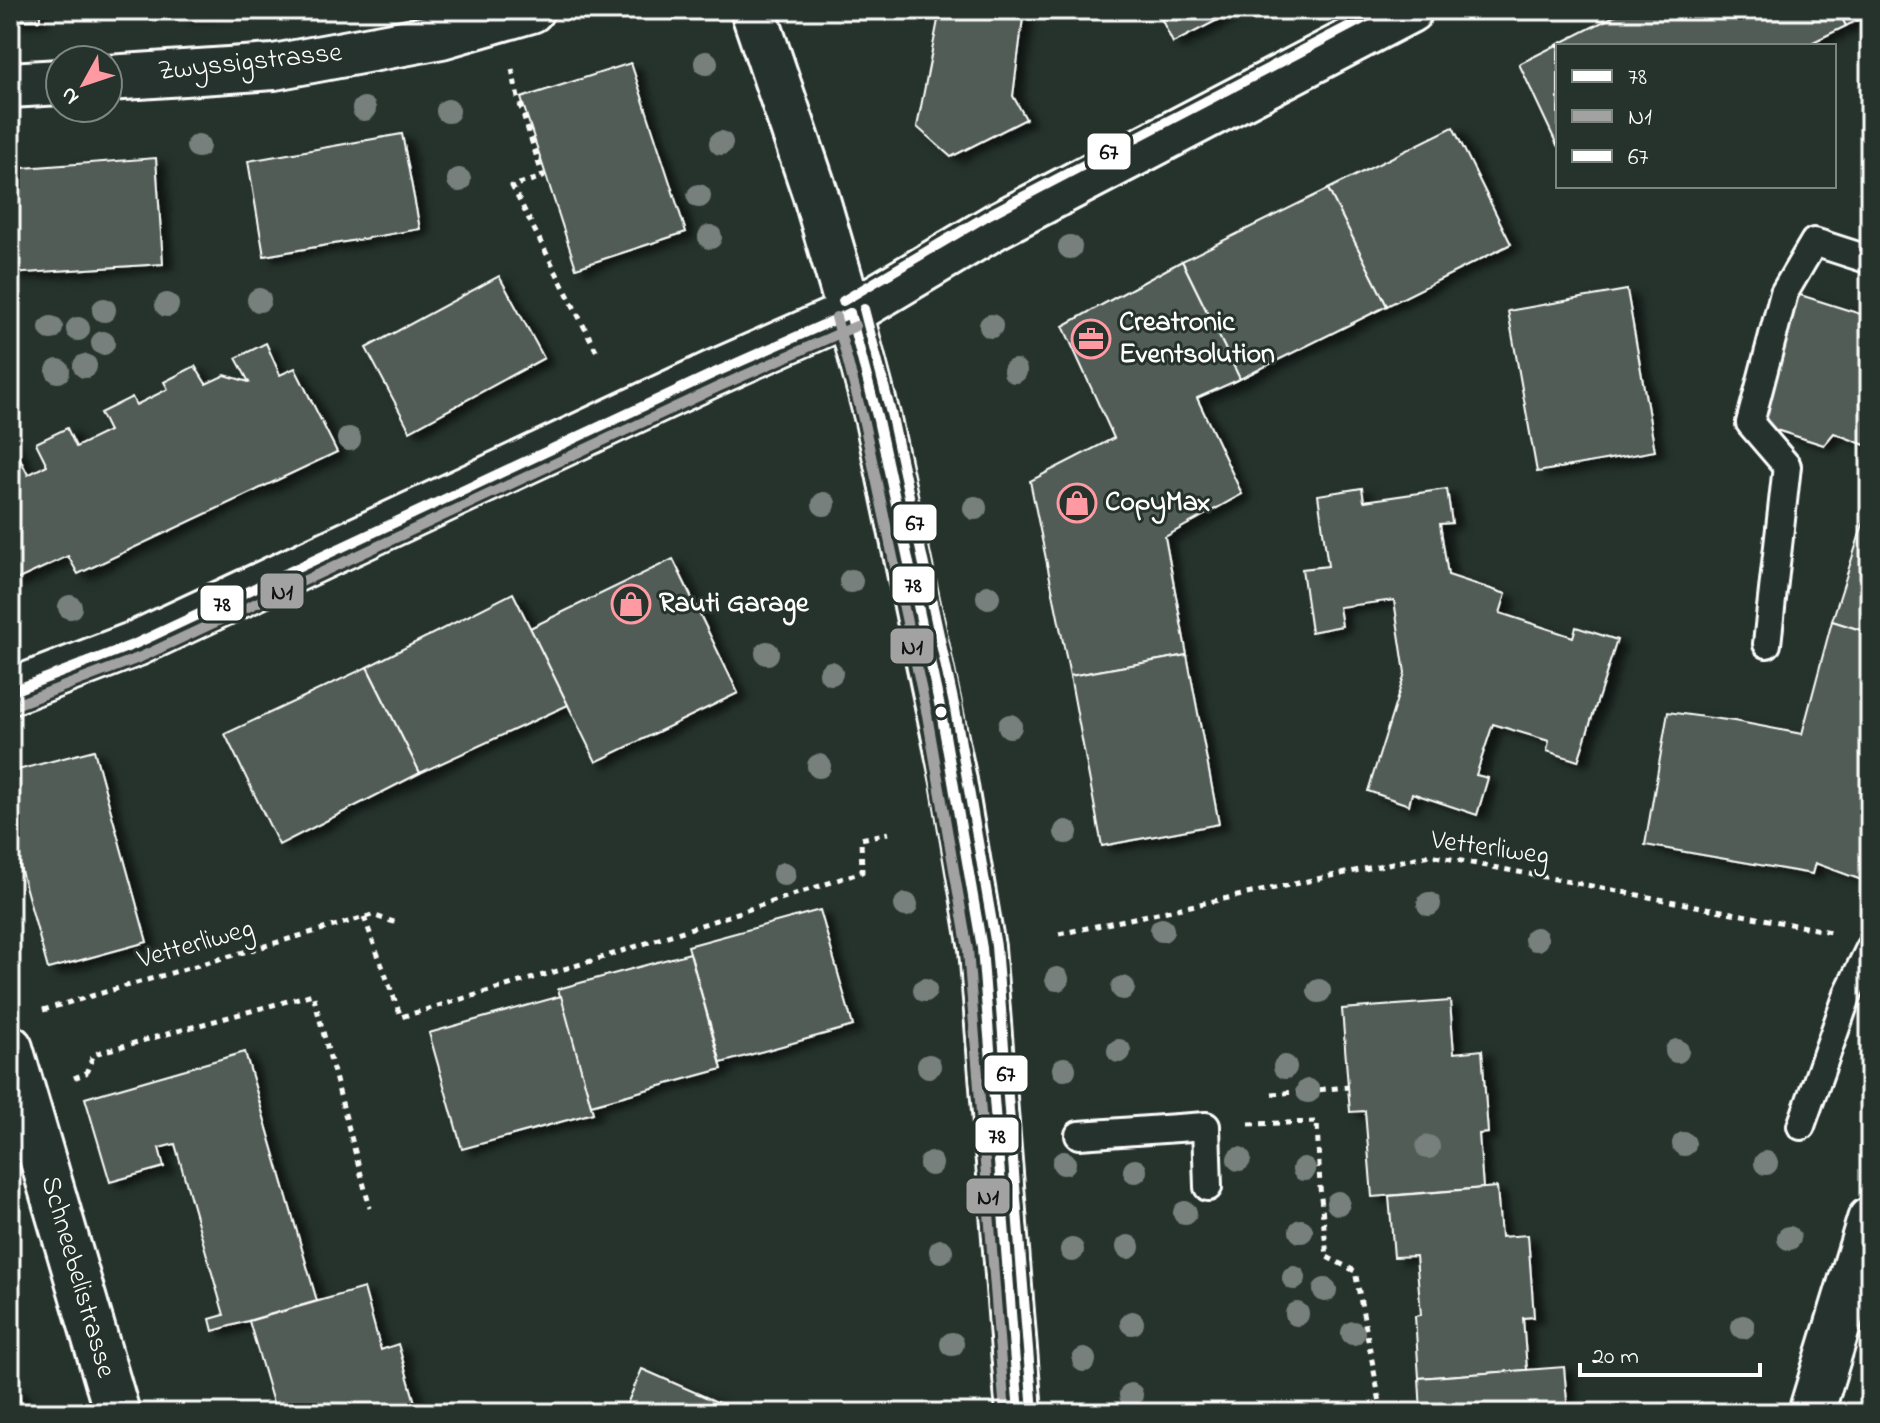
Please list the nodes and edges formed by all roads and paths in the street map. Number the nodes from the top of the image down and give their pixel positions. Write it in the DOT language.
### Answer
graph roads {
  1 [pos="531,10"];
  2 [pos="753,10"];
  3 [pos="1410,10"];
  4 [pos="510,62"];
  5 [pos="124,77"];
  6 [pos="44,83"];
  7 [pos="10,85"];
  8 [pos="1870,260"];
  9 [pos="850,313"];
  10 [pos="599,356"];
  11 [pos="1767,644"];
  12 [pos="10,692"];
  13 [pos="888,833"];
  14 [pos="364,917"];
  15 [pos="400,924"];
  16 [pos="1839,933"];
  17 [pos="1059,934"];
  18 [pos="1870,948"];
  19 [pos="40,1011"];
  20 [pos="10,1048"];
  21 [pos="62,1083"];
  22 [pos="1349,1087"];
  23 [pos="1272,1094"];
  24 [pos="1206,1120"];
  25 [pos="1801,1126"];
  26 [pos="1079,1135"];
  27 [pos="1208,1187"];
  28 [pos="370,1208"];
  29 [pos="1870,1220"];
  30 [pos="117,1413"];
  31 [pos="1019,1413"];
  32 [pos="1382,1413"];
  33 [pos="1811,1413"];
  1 -- 5 [label="street, Zwyssigstrasse"];
  2 -- 9 [label="street"];
  3 -- 9 [label="street"];
  4 -- 10 [label="path"];
  6 -- 7 [label="street"];
  8 -- 11 [label="lane"];
  9 -- 12 [label="street"];
  9 -- 31 [label="street"];
  13 -- 14 [label="path"];
  14 -- 15 [label="path, Vetterliweg"];
  14 -- 19 [label="path, Vetterliweg"];
  16 -- 17 [label="path, Vetterliweg"];
  18 -- 25 [label="lane"];
  20 -- 30 [label="street, Schneebelistrasse"];
  21 -- 28 [label="path"];
  22 -- 23 [label="path"];
  24 -- 26 [label="lane"];
  24 -- 27 [label="lane"];
  24 -- 32 [label="path"];
  29 -- 33 [label="street"];
}
